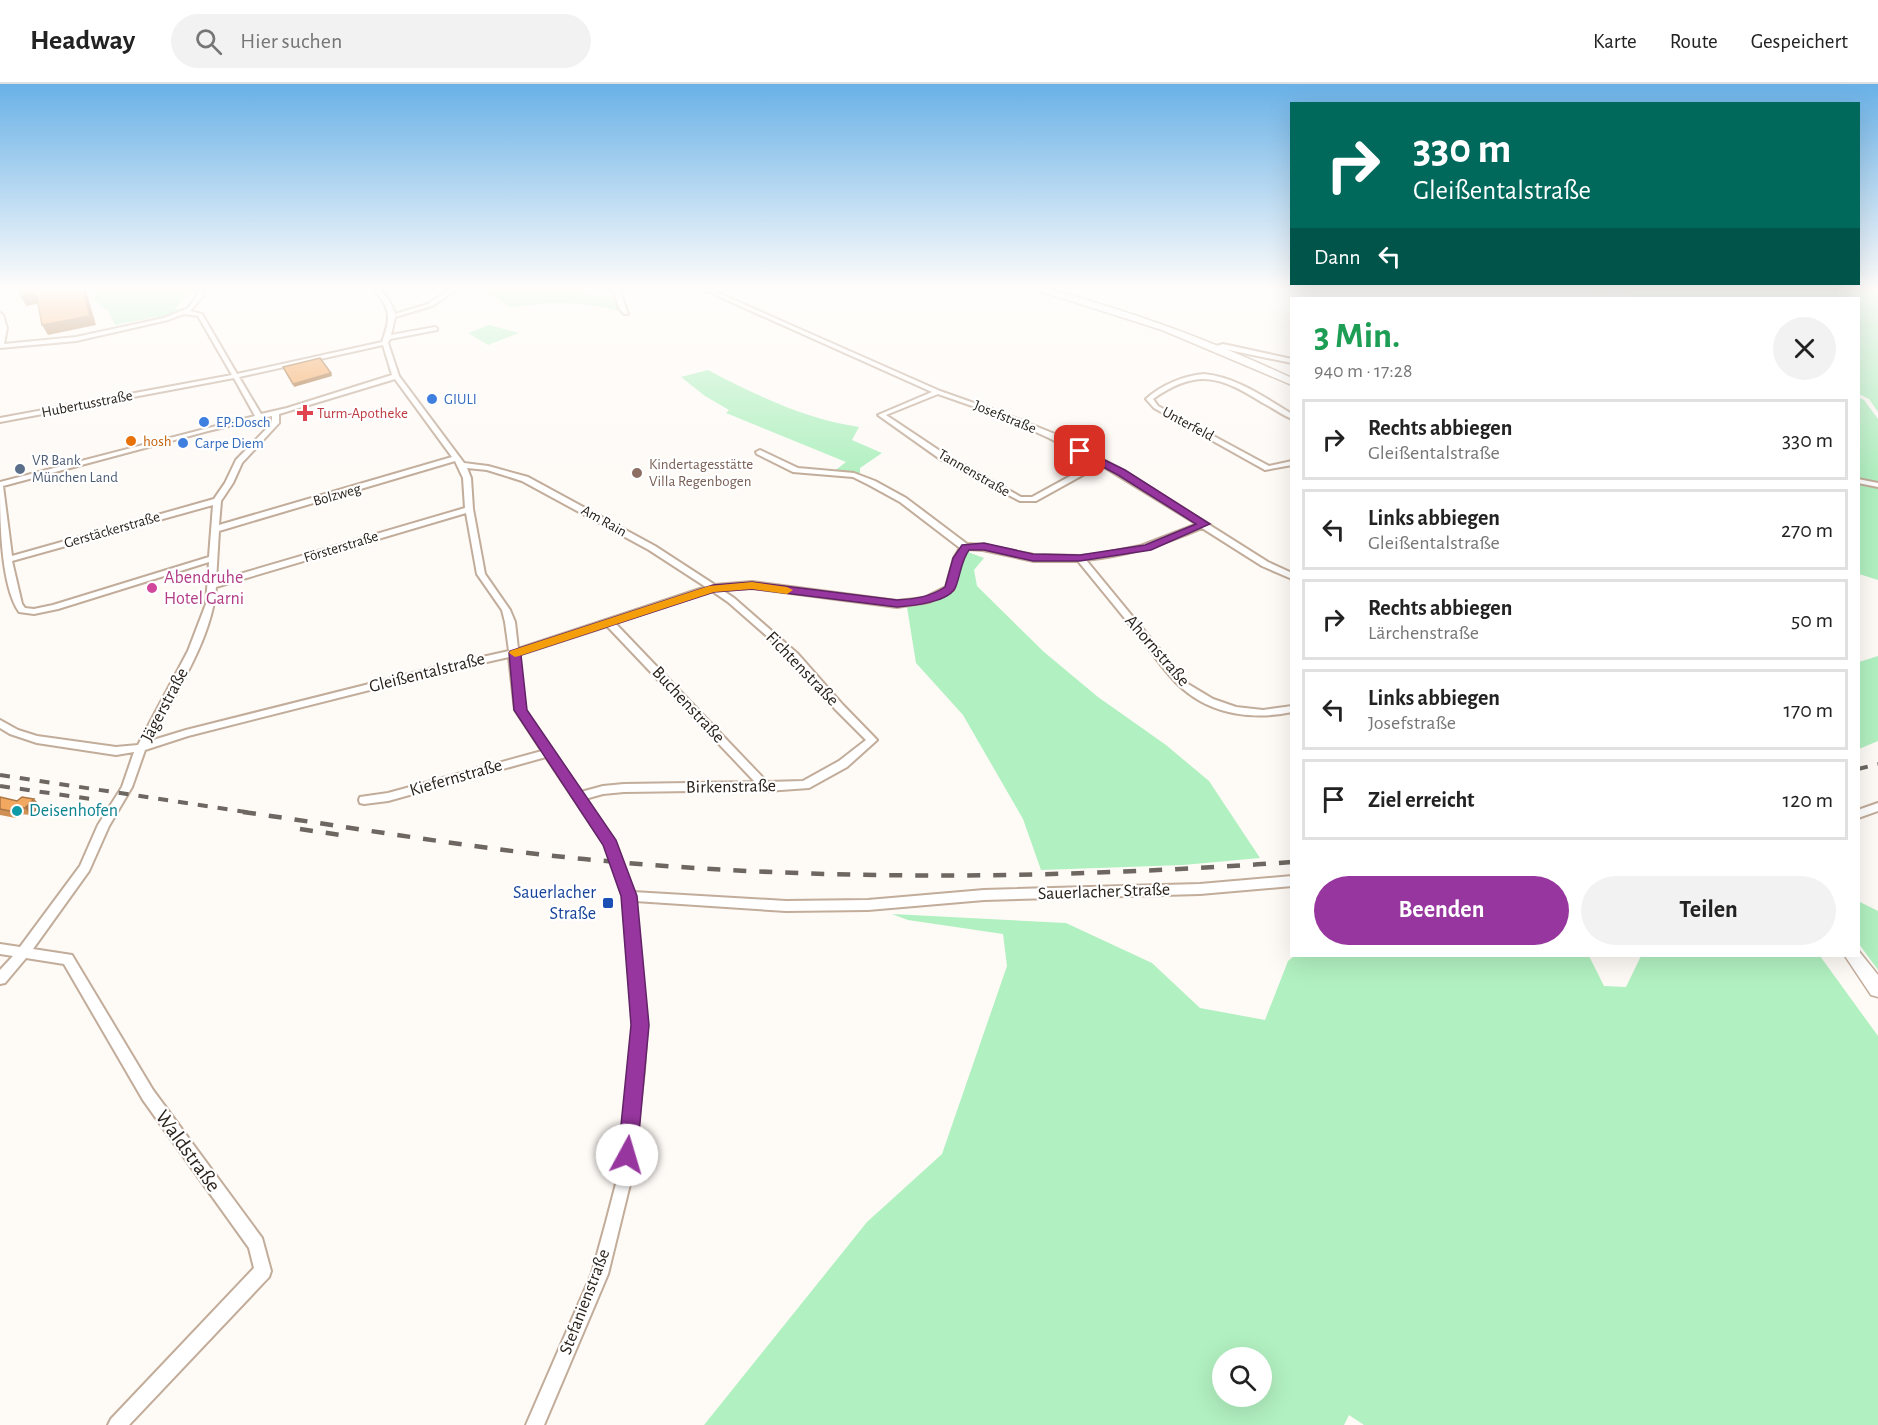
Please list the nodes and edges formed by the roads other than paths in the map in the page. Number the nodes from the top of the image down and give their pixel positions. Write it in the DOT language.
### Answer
graph roads {
  1 [pos="220,351"];
  2 [pos="342,351"];
  3 [pos="390,351"];
  4 [pos="843,351"];
  5 [pos="1223,351"];
  6 [pos="1244,351"];
  7 [pos="1290,361"];
  8 [pos="235,376"];
  9 [pos="396,376"];
  10 [pos="1290,381"];
  11 [pos="938,393"];
  12 [pos="276,413"];
  13 [pos="259,416"];
  14 [pos="1290,416"];
  15 [pos="0,420"];
  16 [pos="760,452"];
  17 [pos="460,462"];
  18 [pos="1102,462"];
  19 [pos="1290,463"];
  20 [pos="488,468"];
  21 [pos="466,478"];
  22 [pos="1860,481"];
  23 [pos="0,485"];
  24 [pos="1878,485"];
  25 [pos="217,501"];
  26 [pos="469,508"];
  27 [pos="1204,524"];
  28 [pos="216,530"];
  29 [pos="965,547"];
  30 [pos="214,558"];
  31 [pos="1080,558"];
  32 [pos="8,560"];
  33 [pos="1290,576"];
  34 [pos="11,578"];
  35 [pos="0,581"];
  36 [pos="212,585"];
  37 [pos="752,585"];
  38 [pos="713,588"];
  39 [pos="731,600"];
  40 [pos="610,623"];
  41 [pos="515,653"];
  42 [pos="1290,709"];
  43 [pos="0,723"];
  44 [pos="872,740"];
  45 [pos="141,748"];
  46 [pos="548,753"];
  47 [pos="766,787"];
  48 [pos="577,797"];
  49 [pos="364,800"];
  50 [pos="1878,807"];
  51 [pos="1860,813"];
  52 [pos="1290,881"];
  53 [pos="629,896"];
  54 [pos="0,949"];
  55 [pos="23,953"];
  56 [pos="1855,957"];
  57 [pos="0,979"];
  58 [pos="1878,989"];
  59 [pos="117,1425"];
  60 [pos="535,1425"];
  1 -- 8 [label="street"];
  2 -- 8 [label="street, Hubertusstraße"];
  3 -- 9 [label="street, Stefanienstraße"];
  4 -- 11 [label="street, Josefstraße"];
  5 -- 10 [label="main road"];
  6 -- 7 [label="street"];
  8 -- 13 [label="street"];
  8 -- 15 [label="street, Hubertusstraße"];
  9 -- 12 [label="street"];
  9 -- 17 [label="street, Stefanienstraße"];
  11 -- 18 [label="street, Josefstraße"];
  11 -- 18 [label="street, Tannenstraße"];
  12 -- 13 [label="street"];
  12 -- 25 [label="street, Jägerstraße"];
  13 -- 23 [label="street"];
  14 -- 19 [label="street, Unterfeld"];
  16 -- 29 [label="street"];
  17 -- 20 [label="street, Am Rain"];
  17 -- 21 [label="street, Stefanienstraße"];
  17 -- 28 [label="street, Bolzweg"];
  18 -- 27 [label="street, Josefstraße"];
  20 -- 21 [label="street"];
  20 -- 38 [label="street, Am Rain"];
  21 -- 26 [label="street, Stefanienstraße"];
  22 -- 24 [label="street"];
  23 -- 32 [label="street"];
  25 -- 28 [label="street, Jägerstraße"];
  25 -- 32 [label="street, Gerstäckerstraße"];
  26 -- 36 [label="street, Försterstraße"];
  26 -- 41 [label="street, Stefanienstraße"];
  27 -- 31 [label="street"];
  27 -- 33 [label="street, Josefstraße"];
  28 -- 30 [label="street, Jägerstraße"];
  29 -- 31 [label="street"];
  29 -- 37 [label="street, Gleißentalstraße"];
  30 -- 34 [label="street"];
  30 -- 36 [label="street, Jägerstraße"];
  31 -- 42 [label="street, Ahornstraße"];
  32 -- 34 [label="street"];
  34 -- 35 [label="street"];
  36 -- 45 [label="street, Jägerstraße"];
  37 -- 38 [label="street, Gleißentalstraße"];
  37 -- 39 [label="street"];
  38 -- 39 [label="street, Fichtenstraße"];
  38 -- 40 [label="street, Gleißentalstraße"];
  39 -- 44 [label="street, Fichtenstraße"];
  40 -- 41 [label="street, Gleißentalstraße"];
  40 -- 47 [label="street, Buchenstraße"];
  41 -- 45 [label="street, Gleißentalstraße"];
  41 -- 46 [label="street, Stefanienstraße"];
  43 -- 45 [label="street, Gleißentalstraße"];
  44 -- 47 [label="street, Birkenstraße"];
  45 -- 55 [label="street, Jägerstraße"];
  46 -- 48 [label="street, Stefanienstraße"];
  46 -- 49 [label="street, Kiefernstraße"];
  47 -- 48 [label="street, Birkenstraße"];
  48 -- 53 [label="street, Stefanienstraße"];
  50 -- 51 [label="street"];
  52 -- 53 [label="street, Sauerlacher Straße"];
  53 -- 60 [label="street, Stefanienstraße"];
  54 -- 55 [label="street"];
  55 -- 57 [label="street, Jägerstraße"];
  55 -- 59 [label="street, Waldstraße"];
  56 -- 58 [label="main road"];
}
